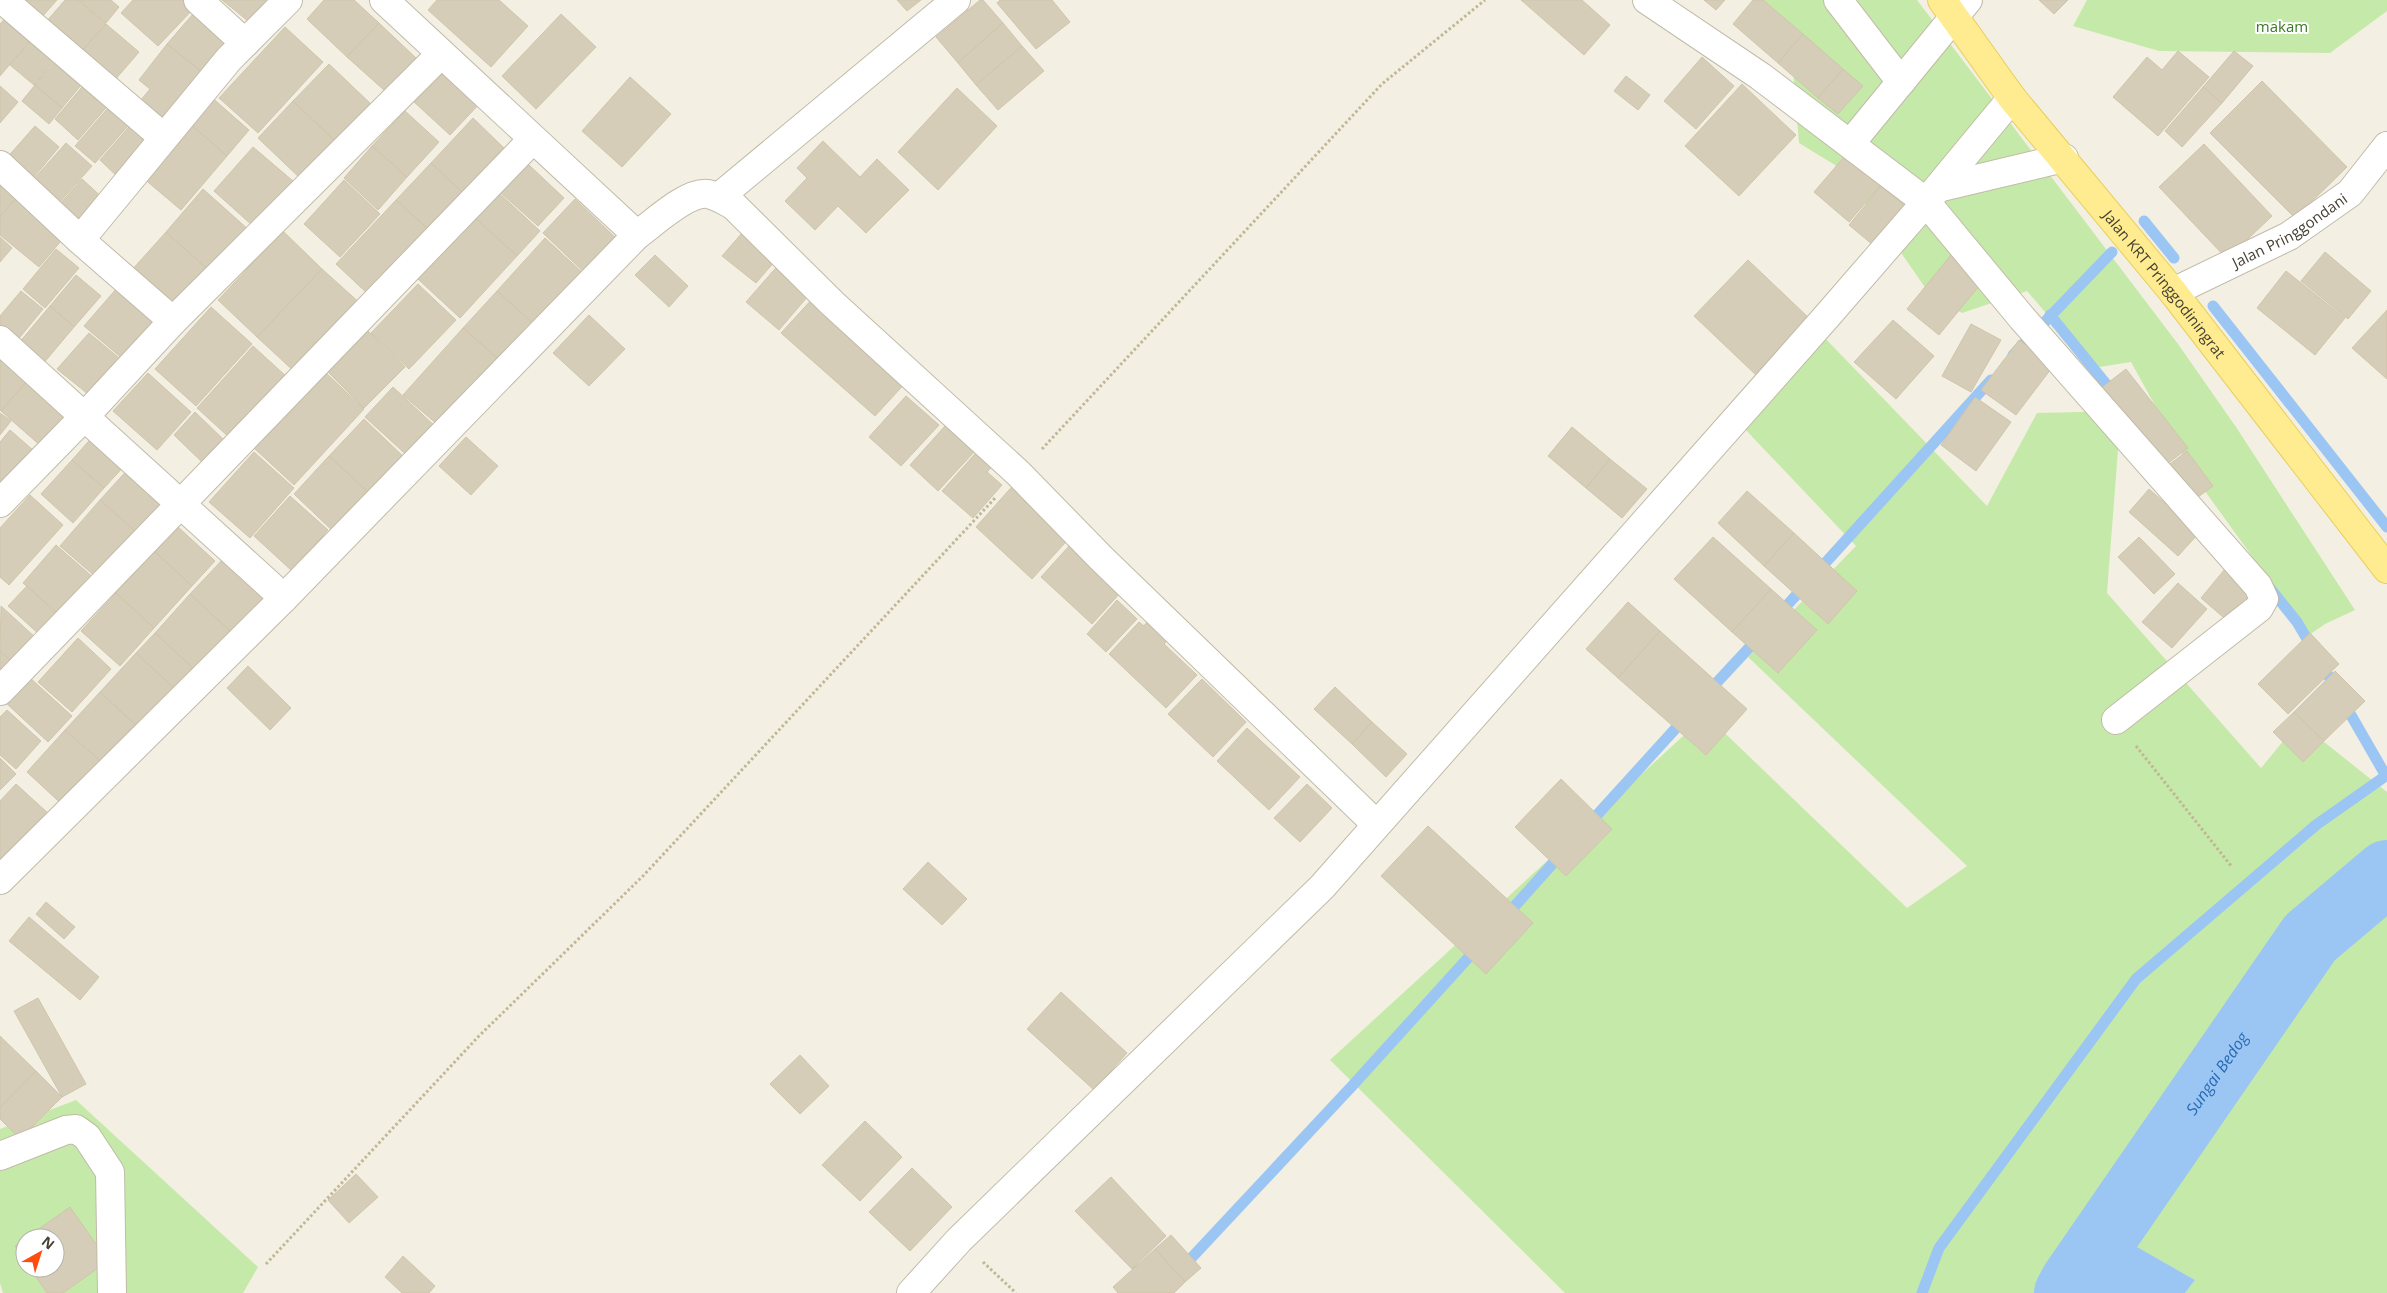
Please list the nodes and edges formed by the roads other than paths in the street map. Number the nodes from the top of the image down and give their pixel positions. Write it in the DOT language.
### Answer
graph roads {
  1 [pos="3,0"];
  2 [pos="198,0"];
  3 [pos="288,0"];
  4 [pos="384,0"];
  5 [pos="956,0"];
  6 [pos="1647,0"];
  7 [pos="1838,0"];
  8 [pos="1955,5"];
  9 [pos="245,43"];
  10 [pos="441,54"];
  11 [pos="1900,82"];
  12 [pos="2012,98"];
  13 [pos="163,137"];
  14 [pos="532,140"];
  15 [pos="1850,144"];
  16 [pos="2387,146"];
  17 [pos="2064,158"];
  18 [pos="0,165"];
  19 [pos="1932,195"];
  20 [pos="719,197"];
  21 [pos="637,235"];
  22 [pos="80,240"];
  23 [pos="2173,292"];
  24 [pos="172,321"];
  25 [pos="0,340"];
  26 [pos="85,416"];
  27 [pos="0,503"];
  28 [pos="179,504"];
  29 [pos="2387,569"];
  30 [pos="284,598"];
  31 [pos="0,691"];
  32 [pos="2116,720"];
  33 [pos="1376,824"];
  34 [pos="0,880"];
  35 [pos="0,1156"];
  36 [pos="112,1293"];
  37 [pos="911,1293"];
  1 -- 13 [label="street"];
  2 -- 9 [label="street"];
  3 -- 9 [label="street"];
  4 -- 10 [label="street"];
  5 -- 20 [label="street"];
  6 -- 15 [label="street"];
  7 -- 11 [label="street"];
  8 -- 11 [label="street"];
  8 -- 12 [label="main road, Jalan KRT Pringgodiningrat"];
  9 -- 13 [label="street"];
  10 -- 14 [label="street"];
  10 -- 24 [label="street"];
  11 -- 15 [label="street"];
  12 -- 17 [label="main road, Jalan KRT Pringgodiningrat"];
  12 -- 19 [label="street"];
  13 -- 22 [label="street"];
  14 -- 21 [label="street"];
  14 -- 28 [label="street"];
  15 -- 19 [label="street"];
  16 -- 23 [label="street, Jalan Pringgondani"];
  17 -- 19 [label="street"];
  17 -- 23 [label="main road, Jalan KRT Pringgodiningrat"];
  18 -- 22 [label="street"];
  19 -- 32 [label="street"];
  19 -- 33 [label="street"];
  20 -- 21 [label="street"];
  20 -- 33 [label="street"];
  21 -- 30 [label="street"];
  22 -- 24 [label="street"];
  23 -- 29 [label="main road, Jalan KRT Pringgodiningrat"];
  24 -- 26 [label="street"];
  25 -- 26 [label="street"];
  26 -- 27 [label="street"];
  26 -- 28 [label="street"];
  28 -- 30 [label="street"];
  28 -- 31 [label="street"];
  30 -- 34 [label="street"];
  33 -- 37 [label="street"];
  35 -- 36 [label="street"];
}
